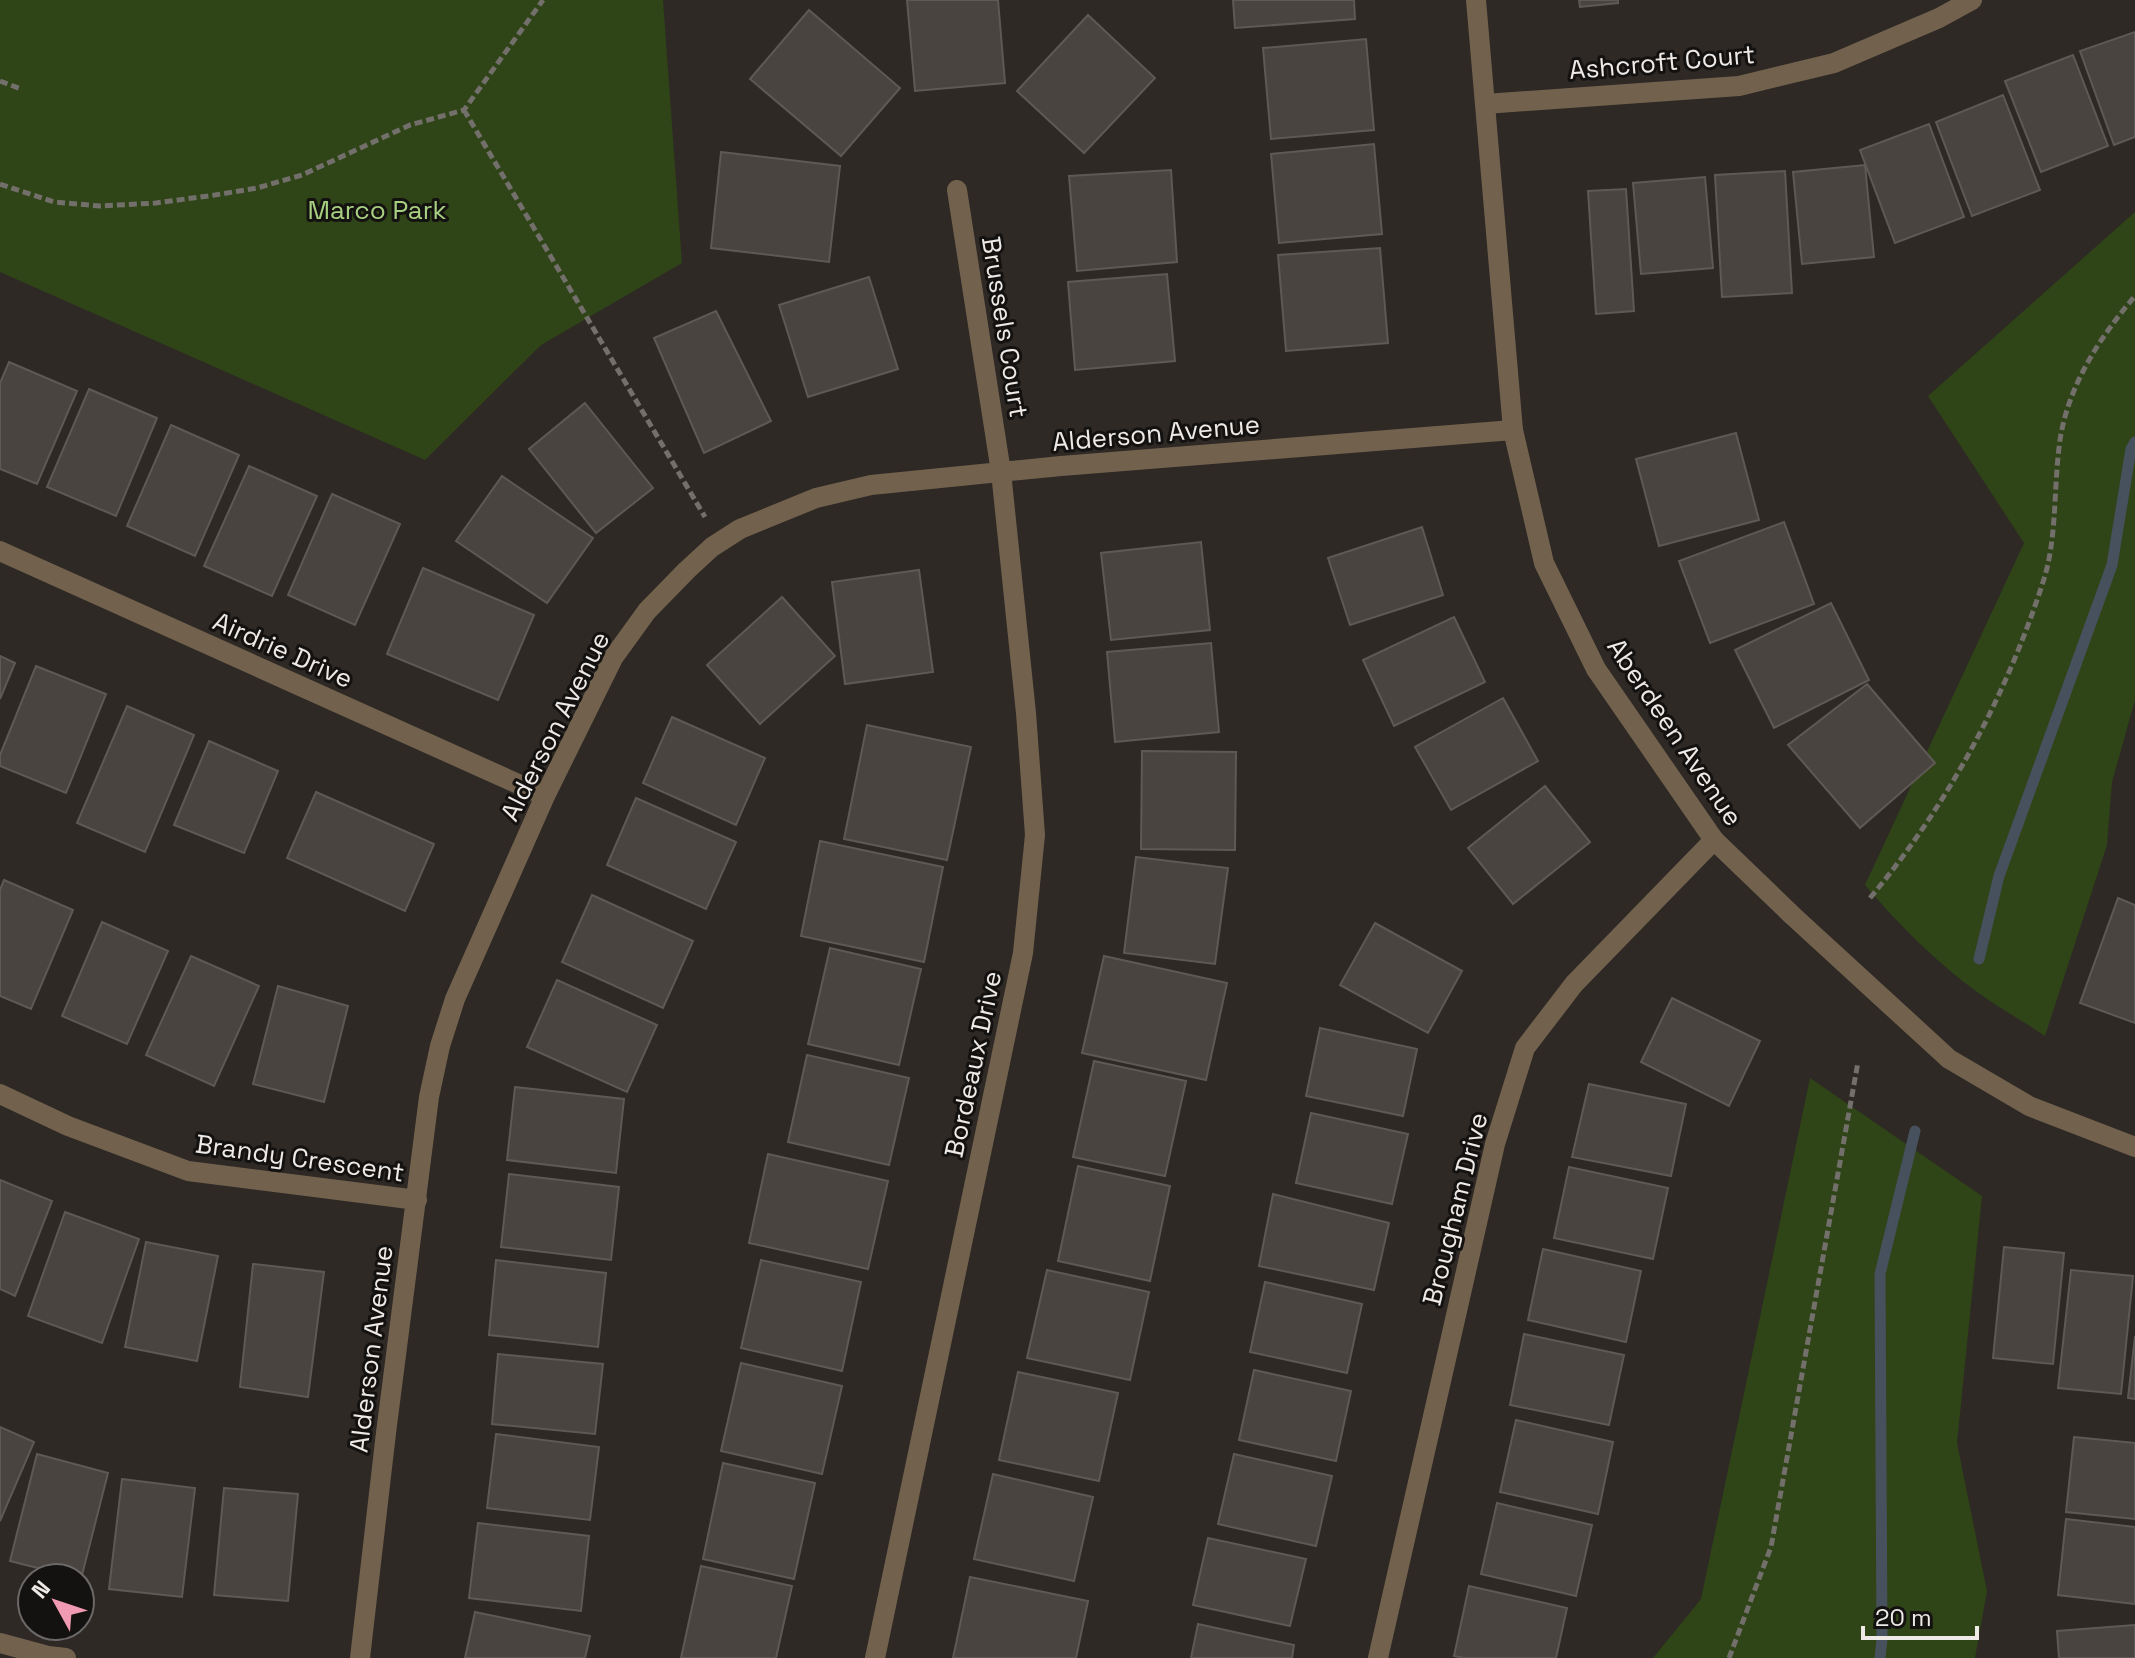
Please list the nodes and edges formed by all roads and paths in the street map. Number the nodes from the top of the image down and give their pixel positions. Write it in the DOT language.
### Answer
graph roads {
  1 [pos="543,0"];
  2 [pos="1476,0"];
  3 [pos="1972,0"];
  4 [pos="0,81"];
  5 [pos="21,89"];
  6 [pos="1485,104"];
  7 [pos="464,110"];
  8 [pos="0,184"];
  9 [pos="957,190"];
  10 [pos="2135,296"];
  11 [pos="1513,430"];
  12 [pos="1001,472"];
  13 [pos="706,518"];
  14 [pos="0,551"];
  15 [pos="545,796"];
  16 [pos="1714,840"];
  17 [pos="1870,898"];
  18 [pos="1858,1062"];
  19 [pos="0,1094"];
  20 [pos="2135,1147"];
  21 [pos="417,1200"];
  22 [pos="0,1643"];
  23 [pos="66,1658"];
  24 [pos="360,1658"];
  25 [pos="875,1658"];
  26 [pos="1378,1658"];
  27 [pos="1729,1658"];
  1 -- 7 [label="path"];
  2 -- 6 [label="street, Aberdeen Avenue"];
  3 -- 6 [label="street, Ashcroft Court"];
  4 -- 5 [label="path"];
  6 -- 11 [label="street, Aberdeen Avenue"];
  7 -- 8 [label="path"];
  7 -- 13 [label="path"];
  9 -- 12 [label="street, Brussels Court"];
  10 -- 17 [label="path"];
  11 -- 12 [label="street, Alderson Avenue"];
  11 -- 16 [label="street, Aberdeen Avenue"];
  12 -- 15 [label="street, Alderson Avenue"];
  12 -- 25 [label="street, Bordeaux Drive"];
  14 -- 15 [label="street, Airdrie Drive"];
  15 -- 21 [label="street, Alderson Avenue"];
  16 -- 20 [label="street, Aberdeen Avenue"];
  16 -- 26 [label="street, Brougham Drive"];
  18 -- 27 [label="path"];
  19 -- 21 [label="street, Brandy Crescent"];
  21 -- 24 [label="street, Alderson Avenue"];
  22 -- 23 [label="street"];
}
